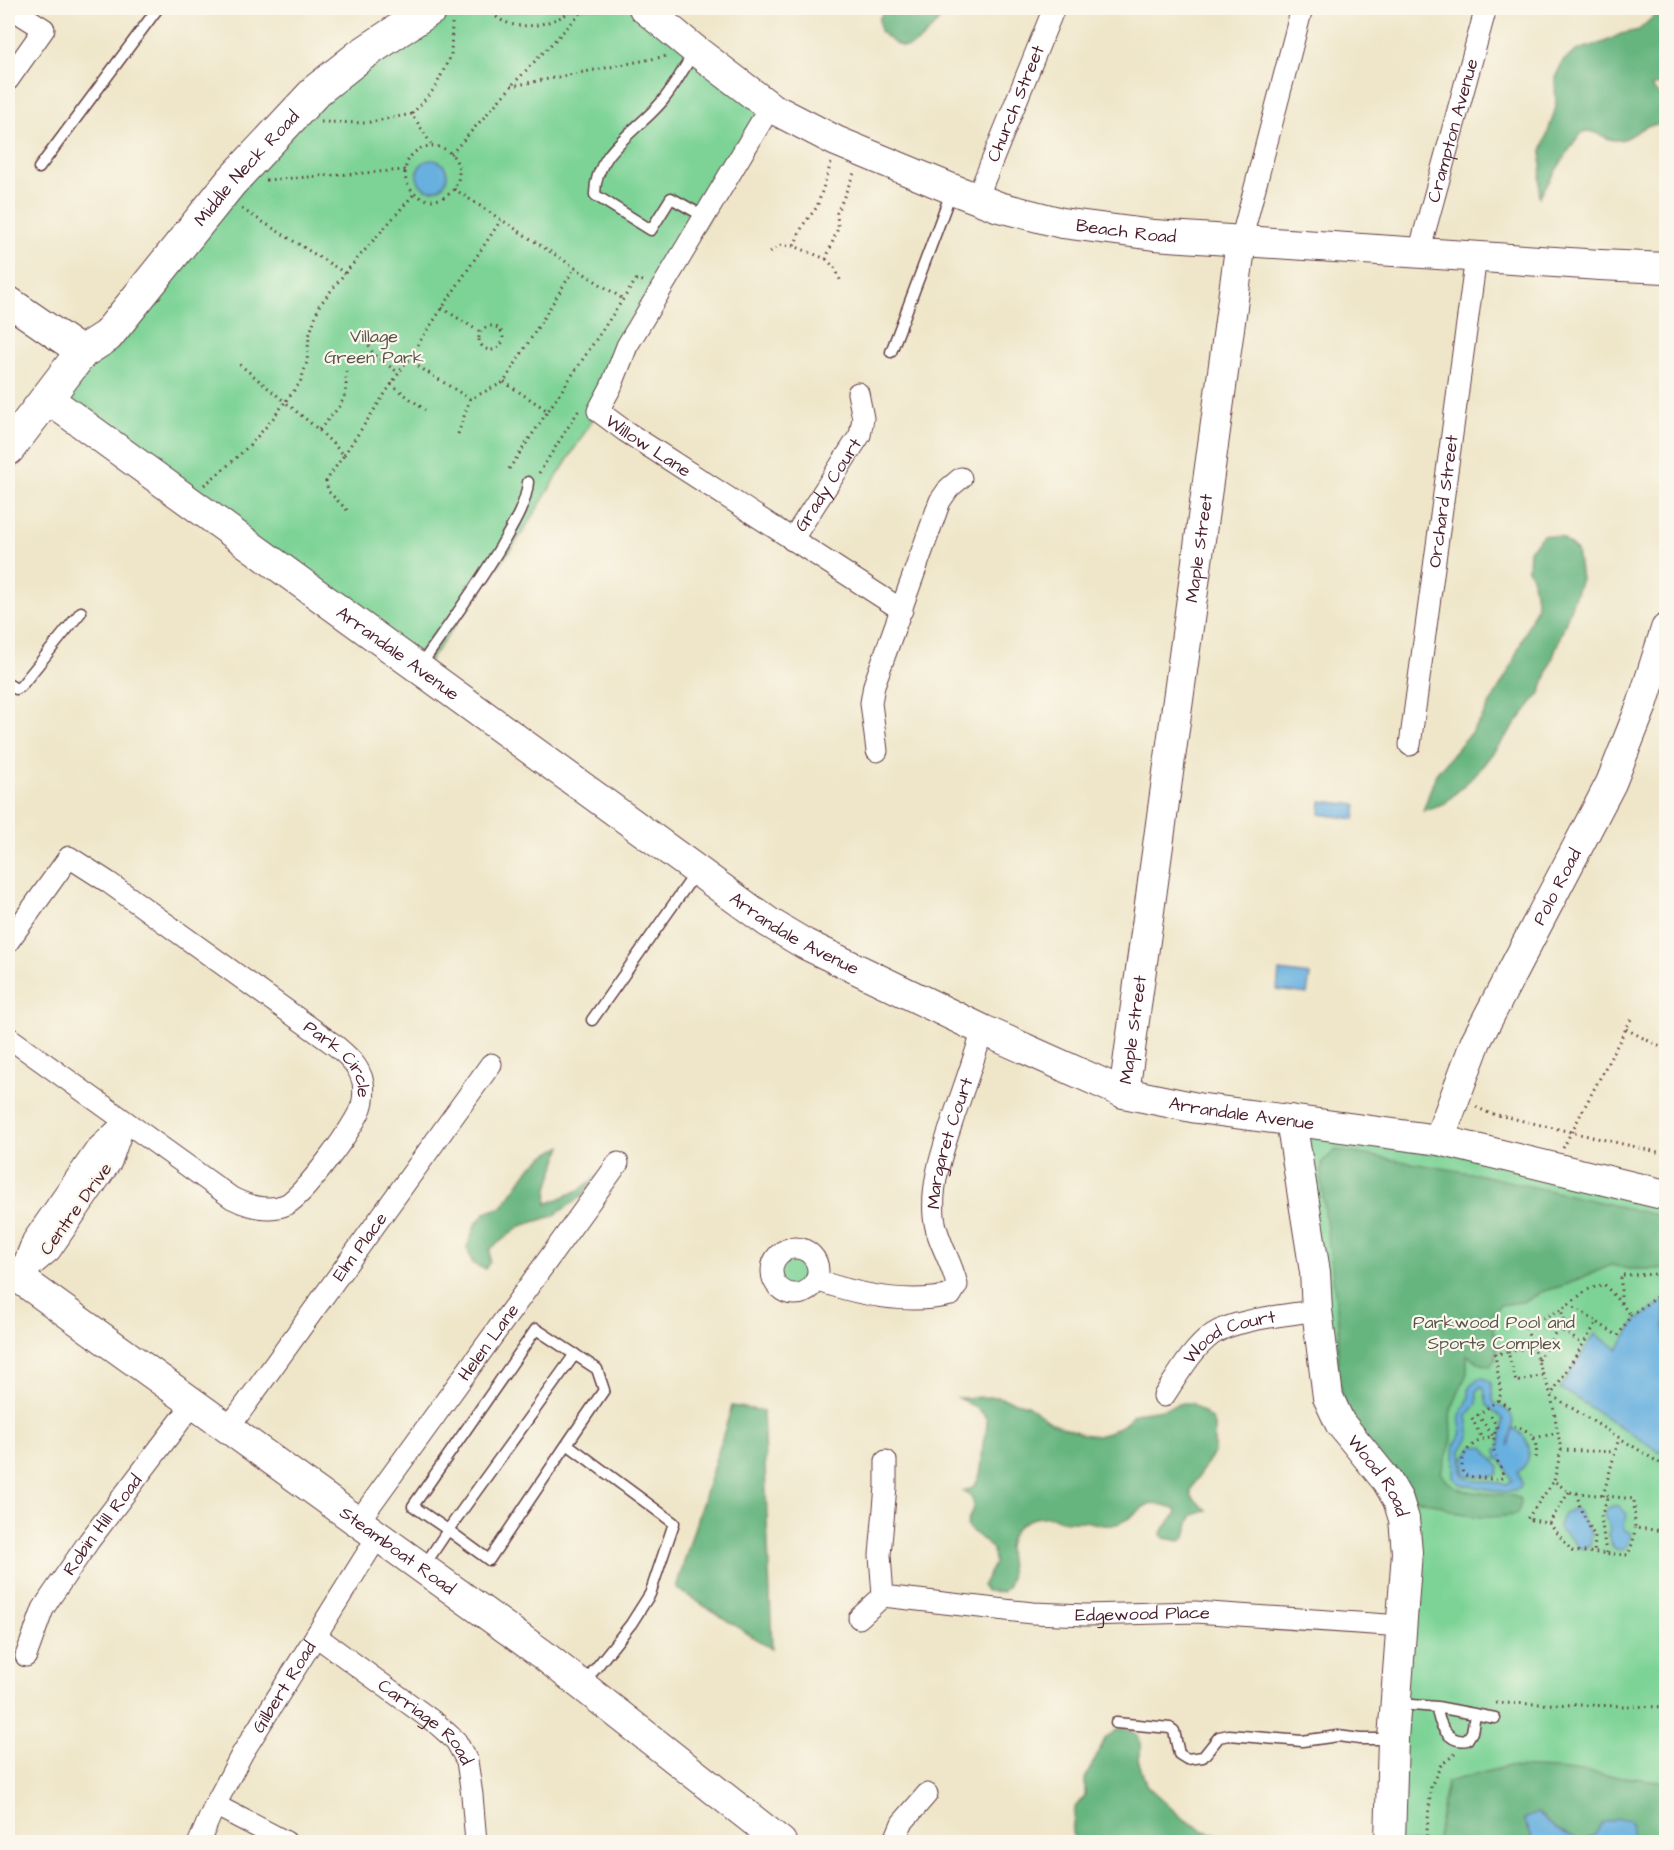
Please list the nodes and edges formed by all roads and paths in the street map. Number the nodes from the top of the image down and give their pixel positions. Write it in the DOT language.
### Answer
graph roads {
  1 [pos="10,8"];
  2 [pos="158,8"];
  3 [pos="395,8"];
  4 [pos="488,8"];
  5 [pos="576,8"];
  6 [pos="586,8"];
  7 [pos="644,8"];
  8 [pos="1054,8"];
  9 [pos="1302,8"];
  10 [pos="1486,8"];
  11 [pos="442,13"];
  12 [pos="695,50"];
  13 [pos="8,80"];
  14 [pos="512,86"];
  15 [pos="770,107"];
  16 [pos="412,114"];
  17 [pos="289,118"];
  18 [pos="433,147"];
  19 [pos="451,154"];
  20 [pos="833,156"];
  21 [pos="859,167"];
  22 [pos="39,168"];
  23 [pos="405,170"];
  24 [pos="226,188"];
  25 [pos="454,189"];
  26 [pos="414,194"];
  27 [pos="964,194"];
  28 [pos="705,217"];
  29 [pos="501,220"];
  30 [pos="1241,241"];
  31 [pos="794,246"];
  32 [pos="770,252"];
  33 [pos="1419,252"];
  34 [pos="1476,257"];
  35 [pos="826,259"];
  36 [pos="575,267"];
  37 [pos="1666,268"];
  38 [pos="345,273"];
  39 [pos="841,282"];
  40 [pos="665,283"];
  41 [pos="623,299"];
  42 [pos="8,301"];
  43 [pos="442,308"];
  44 [pos="480,332"];
  45 [pos="366,340"];
  46 [pos="82,352"];
  47 [pos="891,352"];
  48 [pos="374,355"];
  49 [pos="408,360"];
  50 [pos="358,361"];
  51 [pos="238,363"];
  52 [pos="346,371"];
  53 [pos="399,373"];
  54 [pos="504,382"];
  55 [pos="391,384"];
  56 [pos="858,393"];
  57 [pos="47,398"];
  58 [pos="470,399"];
  59 [pos="285,402"];
  60 [pos="579,409"];
  61 [pos="425,410"];
  62 [pos="548,411"];
  63 [pos="319,430"];
  64 [pos="458,434"];
  65 [pos="8,449"];
  66 [pos="344,455"];
  67 [pos="509,469"];
  68 [pos="961,478"];
  69 [pos="527,487"];
  70 [pos="186,500"];
  71 [pos="350,513"];
  72 [pos="792,540"];
  73 [pos="902,610"];
  74 [pos="81,612"];
  75 [pos="1666,628"];
  76 [pos="418,668"];
  77 [pos="8,684"];
  78 [pos="1410,746"];
  79 [pos="877,751"];
  80 [pos="698,871"];
  81 [pos="8,942"];
  82 [pos="1631,1019"];
  83 [pos="592,1020"];
  84 [pos="1626,1029"];
  85 [pos="983,1030"];
  86 [pos="8,1036"];
  87 [pos="1666,1050"];
  88 [pos="491,1064"];
  89 [pos="1124,1093"];
  90 [pos="1455,1096"];
  91 [pos="1291,1120"];
  92 [pos="125,1122"];
  93 [pos="1572,1132"];
  94 [pos="1439,1140"];
  95 [pos="1666,1154"];
  96 [pos="618,1163"];
  97 [pos="1552,1167"];
  98 [pos="1666,1195"];
  99 [pos="13,1274"];
  100 [pos="1666,1274"];
  101 [pos="816,1280"];
  102 [pos="1666,1290"];
  103 [pos="1569,1304"];
  104 [pos="1621,1304"];
  105 [pos="1561,1310"];
  106 [pos="1317,1311"];
  107 [pos="1631,1315"];
  108 [pos="1597,1322"];
  109 [pos="1558,1328"];
  110 [pos="1583,1344"];
  111 [pos="1533,1347"];
  112 [pos="1508,1352"];
  113 [pos="574,1354"];
  114 [pos="1538,1360"];
  115 [pos="1543,1375"];
  116 [pos="1551,1395"];
  117 [pos="1164,1396"];
  118 [pos="1497,1401"];
  119 [pos="193,1404"];
  120 [pos="1510,1408"];
  121 [pos="1491,1416"];
  122 [pos="1472,1418"];
  123 [pos="1514,1426"];
  124 [pos="228,1429"];
  125 [pos="1558,1433"];
  126 [pos="1493,1436"];
  127 [pos="1534,1438"];
  128 [pos="1620,1438"];
  129 [pos="1482,1439"];
  130 [pos="567,1444"];
  131 [pos="1561,1450"];
  132 [pos="1616,1452"];
  133 [pos="1536,1458"];
  134 [pos="886,1461"];
  135 [pos="1666,1466"];
  136 [pos="1666,1480"];
  137 [pos="1554,1481"];
  138 [pos="1569,1492"];
  139 [pos="1577,1493"];
  140 [pos="1606,1496"];
  141 [pos="1549,1523"];
  142 [pos="1635,1528"];
  143 [pos="368,1529"];
  144 [pos="448,1530"];
  145 [pos="1666,1531"];
  146 [pos="1593,1552"];
  147 [pos="1606,1553"];
  148 [pos="422,1568"];
  149 [pos="883,1596"];
  150 [pos="859,1618"];
  151 [pos="1402,1626"];
  152 [pos="316,1636"];
  153 [pos="26,1656"];
  154 [pos="582,1686"];
  155 [pos="1496,1703"];
  156 [pos="1395,1704"];
  157 [pos="1437,1707"];
  158 [pos="1666,1707"];
  159 [pos="1475,1715"];
  160 [pos="1495,1718"];
  161 [pos="1116,1723"];
  162 [pos="1393,1739"];
  163 [pos="1459,1751"];
  164 [pos="927,1794"];
  165 [pos="215,1805"];
  166 [pos="773,1840"];
  167 [pos="199,1842"];
  168 [pos="286,1842"];
  169 [pos="476,1842"];
  170 [pos="894,1842"];
  171 [pos="1390,1842"];
  172 [pos="1426,1842"];
  1 -- 13 [label="street"];
  2 -- 22 [label="lane"];
  3 -- 46 [label="main road, Middle Neck Road"];
  4 -- 5 [label="path"];
  6 -- 14 [label="path"];
  7 -- 12 [label="street, Beach Road"];
  8 -- 27 [label="street, Church Street"];
  9 -- 30 [label="street, Maple Street"];
  10 -- 33 [label="street, Crampton Avenue"];
  11 -- 16 [label="path"];
  11 -- 17 [label="main road, Middle Neck Road"];
  12 -- 14 [label="path"];
  12 -- 15 [label="street, Beach Road"];
  12 -- 28 [label="lane"];
  14 -- 19 [label="path"];
  15 -- 27 [label="street, Beach Road"];
  15 -- 28 [label="street, Willow Lane"];
  16 -- 17 [label="path"];
  16 -- 18 [label="path"];
  17 -- 24 [label="main road, Middle Neck Road"];
  18 -- 19 [label="path"];
  18 -- 23 [label="path"];
  19 -- 25 [label="path"];
  20 -- 31 [label="path"];
  21 -- 35 [label="path"];
  23 -- 24 [label="path"];
  23 -- 26 [label="path"];
  24 -- 38 [label="path"];
  24 -- 46 [label="main road, Middle Neck Road"];
  25 -- 26 [label="path"];
  25 -- 29 [label="path"];
  26 -- 38 [label="path"];
  27 -- 30 [label="street, Beach Road"];
  27 -- 47 [label="lane"];
  28 -- 40 [label="street, Willow Lane"];
  29 -- 36 [label="path"];
  29 -- 43 [label="path"];
  30 -- 33 [label="street, Beach Road"];
  30 -- 89 [label="street, Maple Street"];
  31 -- 32 [label="path"];
  31 -- 35 [label="path"];
  33 -- 34 [label="street, Beach Road"];
  34 -- 37 [label="street, Beach Road"];
  34 -- 78 [label="street, Orchard Street"];
  35 -- 39 [label="path"];
  36 -- 41 [label="path"];
  36 -- 54 [label="path"];
  38 -- 59 [label="path"];
  40 -- 41 [label="path"];
  40 -- 72 [label="street, Willow Lane"];
  41 -- 62 [label="path"];
  42 -- 46 [label="street"];
  43 -- 44 [label="path"];
  43 -- 49 [label="path"];
  44 -- 44 [label="path"];
  45 -- 48 [label="path"];
  46 -- 57 [label="main road, Middle Neck Road"];
  48 -- 50 [label="path"];
  48 -- 53 [label="path"];
  49 -- 53 [label="path"];
  49 -- 58 [label="path"];
  51 -- 59 [label="path"];
  52 -- 63 [label="path"];
  53 -- 55 [label="path"];
  54 -- 58 [label="path"];
  54 -- 62 [label="path"];
  55 -- 61 [label="path"];
  55 -- 66 [label="path"];
  56 -- 72 [label="street, Grady Court"];
  57 -- 65 [label="main road, Middle Neck Road"];
  57 -- 70 [label="street, Arrandale Avenue"];
  58 -- 64 [label="path"];
  59 -- 63 [label="path"];
  59 -- 70 [label="path"];
  60 -- 69 [label="path"];
  62 -- 67 [label="path"];
  63 -- 66 [label="path"];
  66 -- 71 [label="path"];
  68 -- 73 [label="street"];
  69 -- 76 [label="lane"];
  70 -- 76 [label="street, Arrandale Avenue"];
  72 -- 73 [label="street, Willow Lane"];
  73 -- 79 [label="street"];
  74 -- 77 [label="lane"];
  75 -- 90 [label="street, Polo Road"];
  76 -- 80 [label="street, Arrandale Avenue"];
  80 -- 83 [label="lane"];
  80 -- 85 [label="street, Arrandale Avenue"];
  81 -- 92 [label="street, Park Circle"];
  82 -- 84 [label="path"];
  84 -- 87 [label="path"];
  84 -- 93 [label="path"];
  85 -- 89 [label="street, Arrandale Avenue"];
  85 -- 101 [label="street, Margaret Court"];
  86 -- 92 [label="street, Park Circle"];
  88 -- 124 [label="street, Elm Place"];
  89 -- 91 [label="street, Arrandale Avenue"];
  90 -- 93 [label="path"];
  90 -- 94 [label="street, Polo Road"];
  91 -- 94 [label="street, Arrandale Avenue"];
  91 -- 106 [label="street, Wood Road"];
  92 -- 99 [label="street, Centre Drive"];
  93 -- 95 [label="path"];
  93 -- 97 [label="path"];
  94 -- 97 [label="street, Arrandale Avenue"];
  96 -- 143 [label="street, Helen Lane"];
  97 -- 98 [label="street, Arrandale Avenue"];
  99 -- 119 [label="street, Steamboat Road"];
  100 -- 104 [label="path"];
  102 -- 107 [label="path"];
  103 -- 104 [label="path"];
  103 -- 105 [label="path"];
  103 -- 108 [label="path"];
  104 -- 107 [label="path"];
  105 -- 109 [label="path"];
  105 -- 111 [label="path"];
  106 -- 117 [label="street, Wood Court"];
  106 -- 151 [label="street, Wood Road"];
  107 -- 108 [label="path"];
  108 -- 110 [label="path"];
  109 -- 110 [label="path"];
  109 -- 114 [label="path"];
  110 -- 116 [label="path"];
  111 -- 112 [label="path"];
  111 -- 114 [label="path"];
  112 -- 115 [label="path"];
  112 -- 118 [label="path"];
  113 -- 130 [label="lane"];
  113 -- 144 [label="lane"];
  113 -- 144 [label="lane"];
  114 -- 115 [label="path"];
  115 -- 116 [label="path"];
  116 -- 125 [label="path"];
  116 -- 128 [label="path"];
  118 -- 120 [label="path"];
  118 -- 126 [label="path"];
  119 -- 124 [label="street, Steamboat Road"];
  119 -- 153 [label="street, Robin Hill Road"];
  121 -- 126 [label="path"];
  122 -- 129 [label="path"];
  123 -- 127 [label="path"];
  124 -- 143 [label="street, Steamboat Road"];
  125 -- 127 [label="path"];
  125 -- 131 [label="path"];
  126 -- 129 [label="path"];
  126 -- 129 [label="path"];
  127 -- 133 [label="path"];
  128 -- 132 [label="path"];
  128 -- 135 [label="path"];
  130 -- 144 [label="lane"];
  130 -- 154 [label="lane"];
  131 -- 132 [label="path"];
  131 -- 137 [label="path"];
  132 -- 140 [label="path"];
  134 -- 149 [label="street"];
  135 -- 136 [label="path"];
  137 -- 138 [label="path"];
  137 -- 141 [label="path"];
  138 -- 139 [label="path"];
  138 -- 141 [label="path"];
  139 -- 140 [label="path"];
  139 -- 146 [label="path"];
  140 -- 142 [label="path"];
  140 -- 147 [label="path"];
  141 -- 146 [label="path"];
  142 -- 145 [label="path"];
  142 -- 147 [label="path"];
  143 -- 148 [label="street, Steamboat Road"];
  143 -- 152 [label="street, Gilbert Road"];
  144 -- 148 [label="lane"];
  146 -- 147 [label="path"];
  148 -- 154 [label="street, Steamboat Road"];
  149 -- 150 [label="street"];
  149 -- 151 [label="street, Edgewood Place"];
  151 -- 156 [label="street, Wood Road"];
  152 -- 165 [label="street, Gilbert Road"];
  152 -- 169 [label="street, Carriage Road"];
  154 -- 166 [label="street, Steamboat Road"];
  155 -- 158 [label="path"];
  156 -- 157 [label="lane"];
  156 -- 162 [label="street, Wood Road"];
  157 -- 159 [label="lane"];
  157 -- 159 [label="lane"];
  159 -- 160 [label="lane"];
  161 -- 162 [label="lane"];
  162 -- 171 [label="street, Wood Road"];
  163 -- 172 [label="path"];
  164 -- 170 [label="street"];
  165 -- 167 [label="street, Gilbert Road"];
  165 -- 168 [label="street"];
}
